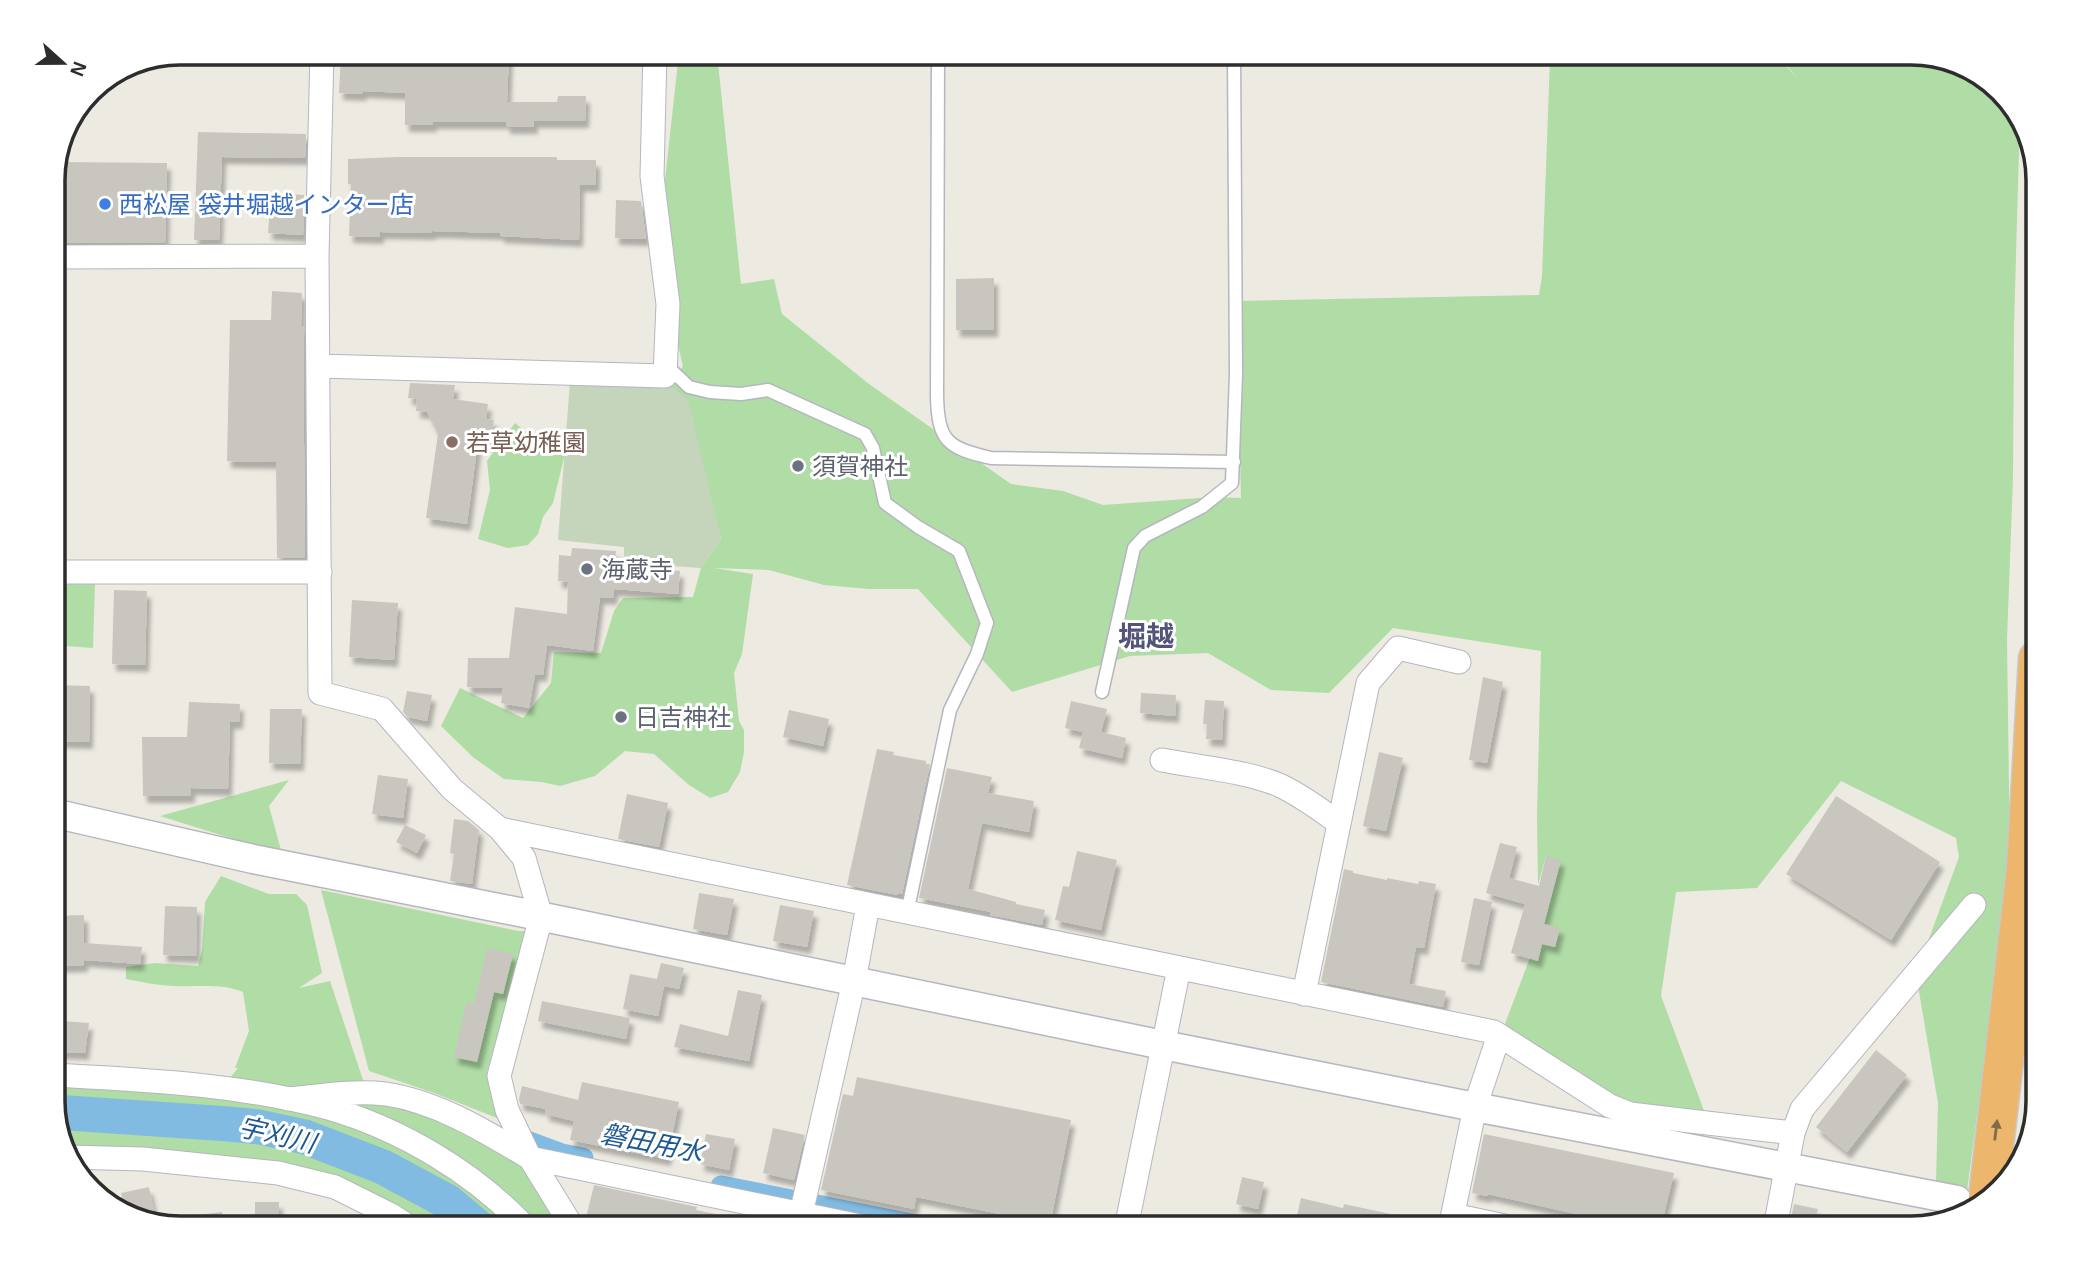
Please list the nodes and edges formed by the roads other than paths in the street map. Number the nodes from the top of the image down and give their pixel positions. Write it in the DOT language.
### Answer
graph roads {
  1 [pos="322,65"];
  2 [pos="655,65"];
  3 [pos="938,65"];
  4 [pos="1234,65"];
  5 [pos="317,256"];
  6 [pos="65,257"];
  7 [pos="666,365"];
  8 [pos="319,366"];
  9 [pos="1234,462"];
  10 [pos="65,572"];
  11 [pos="320,572"];
  12 [pos="1459,662"];
  13 [pos="1102,692"];
  14 [pos="1162,760"];
  15 [pos="65,816"];
  16 [pos="1339,823"];
  17 [pos="500,829"];
  18 [pos="2026,869"];
  19 [pos="868,905"];
  20 [pos="1974,905"];
  21 [pos="907,913"];
  22 [pos="541,917"];
  23 [pos="1179,968"];
  24 [pos="854,981"];
  25 [pos="1304,994"];
  26 [pos="1499,1035"];
  27 [pos="1163,1045"];
  28 [pos="65,1076"];
  29 [pos="288,1099"];
  30 [pos="1475,1107"];
  31 [pos="1793,1133"];
  32 [pos="80,1157"];
  33 [pos="530,1158"];
  34 [pos="1787,1167"];
  35 [pos="1973,1198"];
  36 [pos="1972,1199"];
  37 [pos="801,1214"];
  38 [pos="393,1216"];
  39 [pos="515,1216"];
  40 [pos="566,1216"];
  41 [pos="808,1216"];
  42 [pos="1128,1216"];
  43 [pos="1453,1216"];
  44 [pos="1777,1216"];
  1 -- 5 [label="street"];
  2 -- 7 [label="street"];
  3 -- 9 [label="lane"];
  4 -- 9 [label="lane"];
  5 -- 6 [label="street"];
  5 -- 8 [label="street"];
  7 -- 8 [label="street"];
  7 -- 21 [label="lane"];
  8 -- 11 [label="street"];
  9 -- 13 [label="lane"];
  10 -- 11 [label="street"];
  11 -- 17 [label="street"];
  12 -- 16 [label="street"];
  14 -- 16 [label="street"];
  15 -- 22 [label="street"];
  16 -- 25 [label="street"];
  17 -- 19 [label="street"];
  17 -- 22 [label="street"];
  35 -- 18 [label="highway, one-way"];
  19 -- 21 [label="street"];
  19 -- 24 [label="street"];
  20 -- 31 [label="street"];
  21 -- 23 [label="street"];
  22 -- 24 [label="street"];
  22 -- 33 [label="street"];
  23 -- 25 [label="street"];
  23 -- 27 [label="street"];
  24 -- 27 [label="street"];
  24 -- 37 [label="street"];
  25 -- 26 [label="street"];
  26 -- 30 [label="street"];
  26 -- 31 [label="street"];
  27 -- 30 [label="street"];
  27 -- 42 [label="street"];
  28 -- 29 [label="street"];
  29 -- 33 [label="street"];
  29 -- 39 [label="street"];
  30 -- 34 [label="street"];
  30 -- 43 [label="street"];
  31 -- 34 [label="street"];
  32 -- 38 [label="street"];
  33 -- 37 [label="street"];
  33 -- 40 [label="street"];
  34 -- 36 [label="street"];
  34 -- 44 [label="street"];
  37 -- 41 [label="street"];
}
